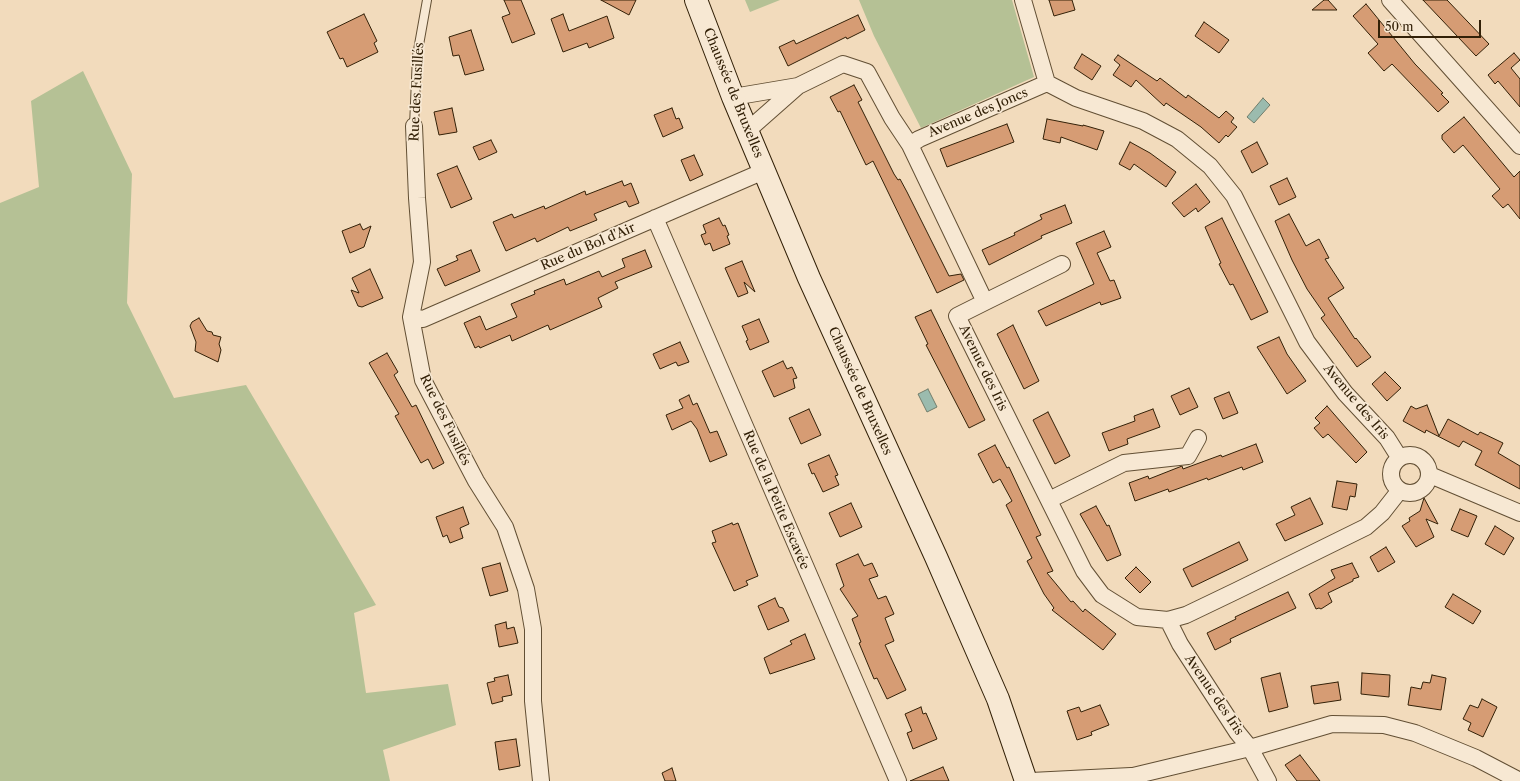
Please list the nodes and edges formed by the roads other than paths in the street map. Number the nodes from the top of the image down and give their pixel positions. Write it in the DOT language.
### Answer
graph roads {
  1 [pos="427,0"];
  2 [pos="696,0"];
  3 [pos="1023,0"];
  4 [pos="1390,0"];
  5 [pos="1047,83"];
  6 [pos="798,86"];
  7 [pos="733,97"];
  8 [pos="414,126"];
  9 [pos="747,131"];
  10 [pos="910,145"];
  11 [pos="1520,146"];
  12 [pos="764,171"];
  13 [pos="655,218"];
  14 [pos="1062,264"];
  15 [pos="985,302"];
  16 [pos="411,317"];
  17 [pos="1198,438"];
  18 [pos="1399,457"];
  19 [pos="1430,475"];
  20 [pos="1400,490"];
  21 [pos="1049,500"];
  22 [pos="1520,513"];
  23 [pos="1168,620"];
  24 [pos="1250,748"];
  25 [pos="1127,779"];
  26 [pos="541,781"];
  27 [pos="898,781"];
  28 [pos="1026,781"];
  29 [pos="1031,781"];
  30 [pos="1268,781"];
  31 [pos="1520,781"];
  1 -- 8 [label="lane, Rue des Fusillés"];
  2 -- 7 [label="main road, Chaussée de Bruxelles"];
  3 -- 5 [label="street"];
  4 -- 11 [label="street"];
  5 -- 10 [label="street, Avenue des Joncs"];
  5 -- 18 [label="street, Avenue des Iris"];
  6 -- 7 [label="street"];
  6 -- 9 [label="street"];
  6 -- 10 [label="street"];
  7 -- 9 [label="main road, Chaussée de Bruxelles"];
  8 -- 16 [label="street, Rue des Fusillés"];
  9 -- 12 [label="main road, Chaussée de Bruxelles"];
  10 -- 15 [label="street"];
  12 -- 13 [label="street, Rue du Bol d'Air"];
  12 -- 28 [label="main road, Chaussée de Bruxelles"];
  13 -- 16 [label="street, Rue du Bol d'Air"];
  13 -- 27 [label="street, Rue de la Petite Escavée"];
  14 -- 15 [label="street"];
  15 -- 21 [label="street, Avenue des Iris"];
  16 -- 26 [label="street, Rue des Fusillés"];
  17 -- 21 [label="street"];
  18 -- 19 [label="street"];
  18 -- 20 [label="street"];
  19 -- 20 [label="street"];
  19 -- 22 [label="street"];
  20 -- 23 [label="street, Avenue des Iris"];
  21 -- 23 [label="street, Avenue des Iris"];
  23 -- 24 [label="street, Avenue des Iris"];
  24 -- 25 [label="street"];
  24 -- 30 [label="street, Avenue des Iris"];
  24 -- 31 [label="street"];
  25 -- 29 [label="street"];
}
